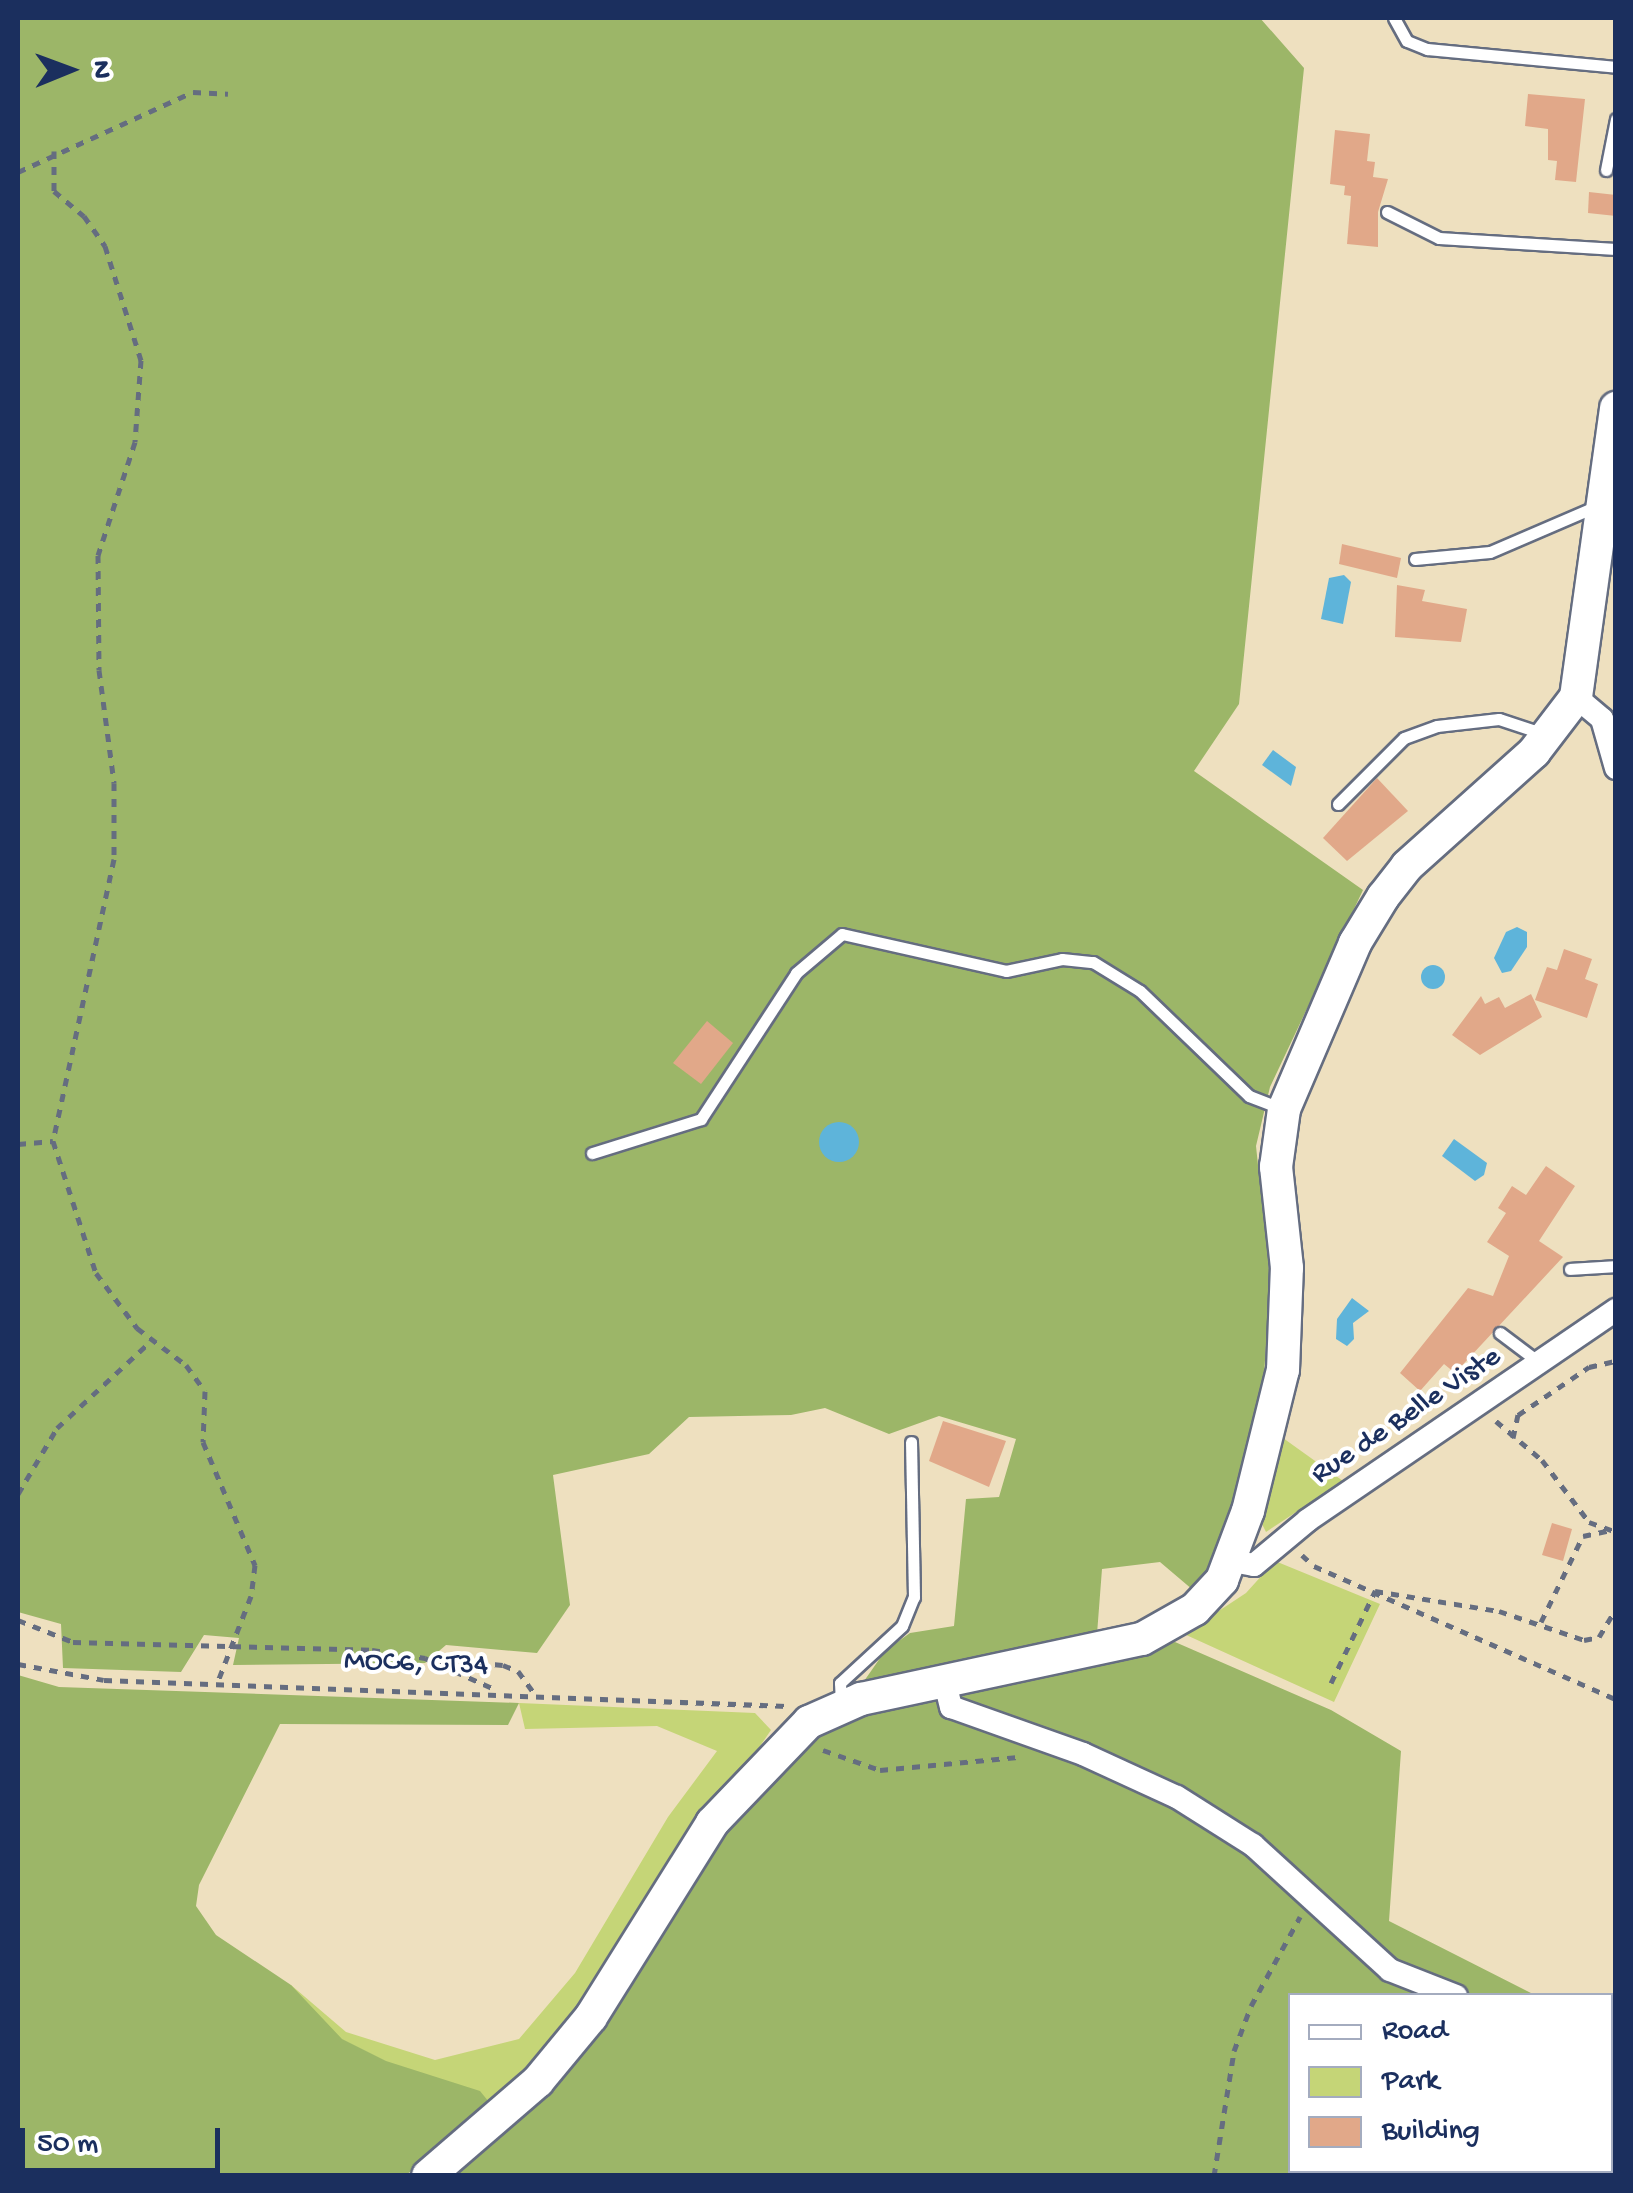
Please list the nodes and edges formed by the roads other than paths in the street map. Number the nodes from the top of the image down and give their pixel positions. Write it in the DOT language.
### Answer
graph roads {
  1 [pos="1394,18"];
  2 [pos="1616,67"];
  3 [pos="1616,118"];
  4 [pos="1606,170"];
  5 [pos="1387,212"];
  6 [pos="1616,249"];
  7 [pos="1616,408"];
  8 [pos="1604,503"];
  9 [pos="1415,559"];
  10 [pos="1576,697"];
  11 [pos="1609,718"];
  12 [pos="1548,736"];
  13 [pos="1616,768"];
  14 [pos="1338,804"];
  15 [pos="1284,1109"];
  16 [pos="592,1153"];
  17 [pos="1616,1266"];
  18 [pos="1570,1269"];
  19 [pos="1616,1310"];
  20 [pos="1500,1333"];
  21 [pos="1540,1363"];
  22 [pos="911,1442"];
  23 [pos="1233,1561"];
  24 [pos="945,1683"];
  25 [pos="842,1706"];
  26 [pos="1448,1993"];
  27 [pos="428,2176"];
  1 -- 2 [label="lane"];
  3 -- 4 [label="lane"];
  5 -- 6 [label="lane"];
  7 -- 8 [label="street"];
  8 -- 9 [label="lane"];
  8 -- 10 [label="street"];
  10 -- 11 [label="street"];
  10 -- 12 [label="street"];
  11 -- 13 [label="street"];
  12 -- 14 [label="lane"];
  12 -- 15 [label="street"];
  15 -- 16 [label="lane"];
  15 -- 23 [label="street"];
  17 -- 18 [label="lane"];
  19 -- 21 [label="street, Rue de Belle Viste"];
  20 -- 21 [label="lane"];
  21 -- 23 [label="street, Rue de Belle Viste"];
  22 -- 25 [label="lane"];
  23 -- 24 [label="street"];
  24 -- 25 [label="street"];
  24 -- 26 [label="street"];
  25 -- 27 [label="street"];
}
